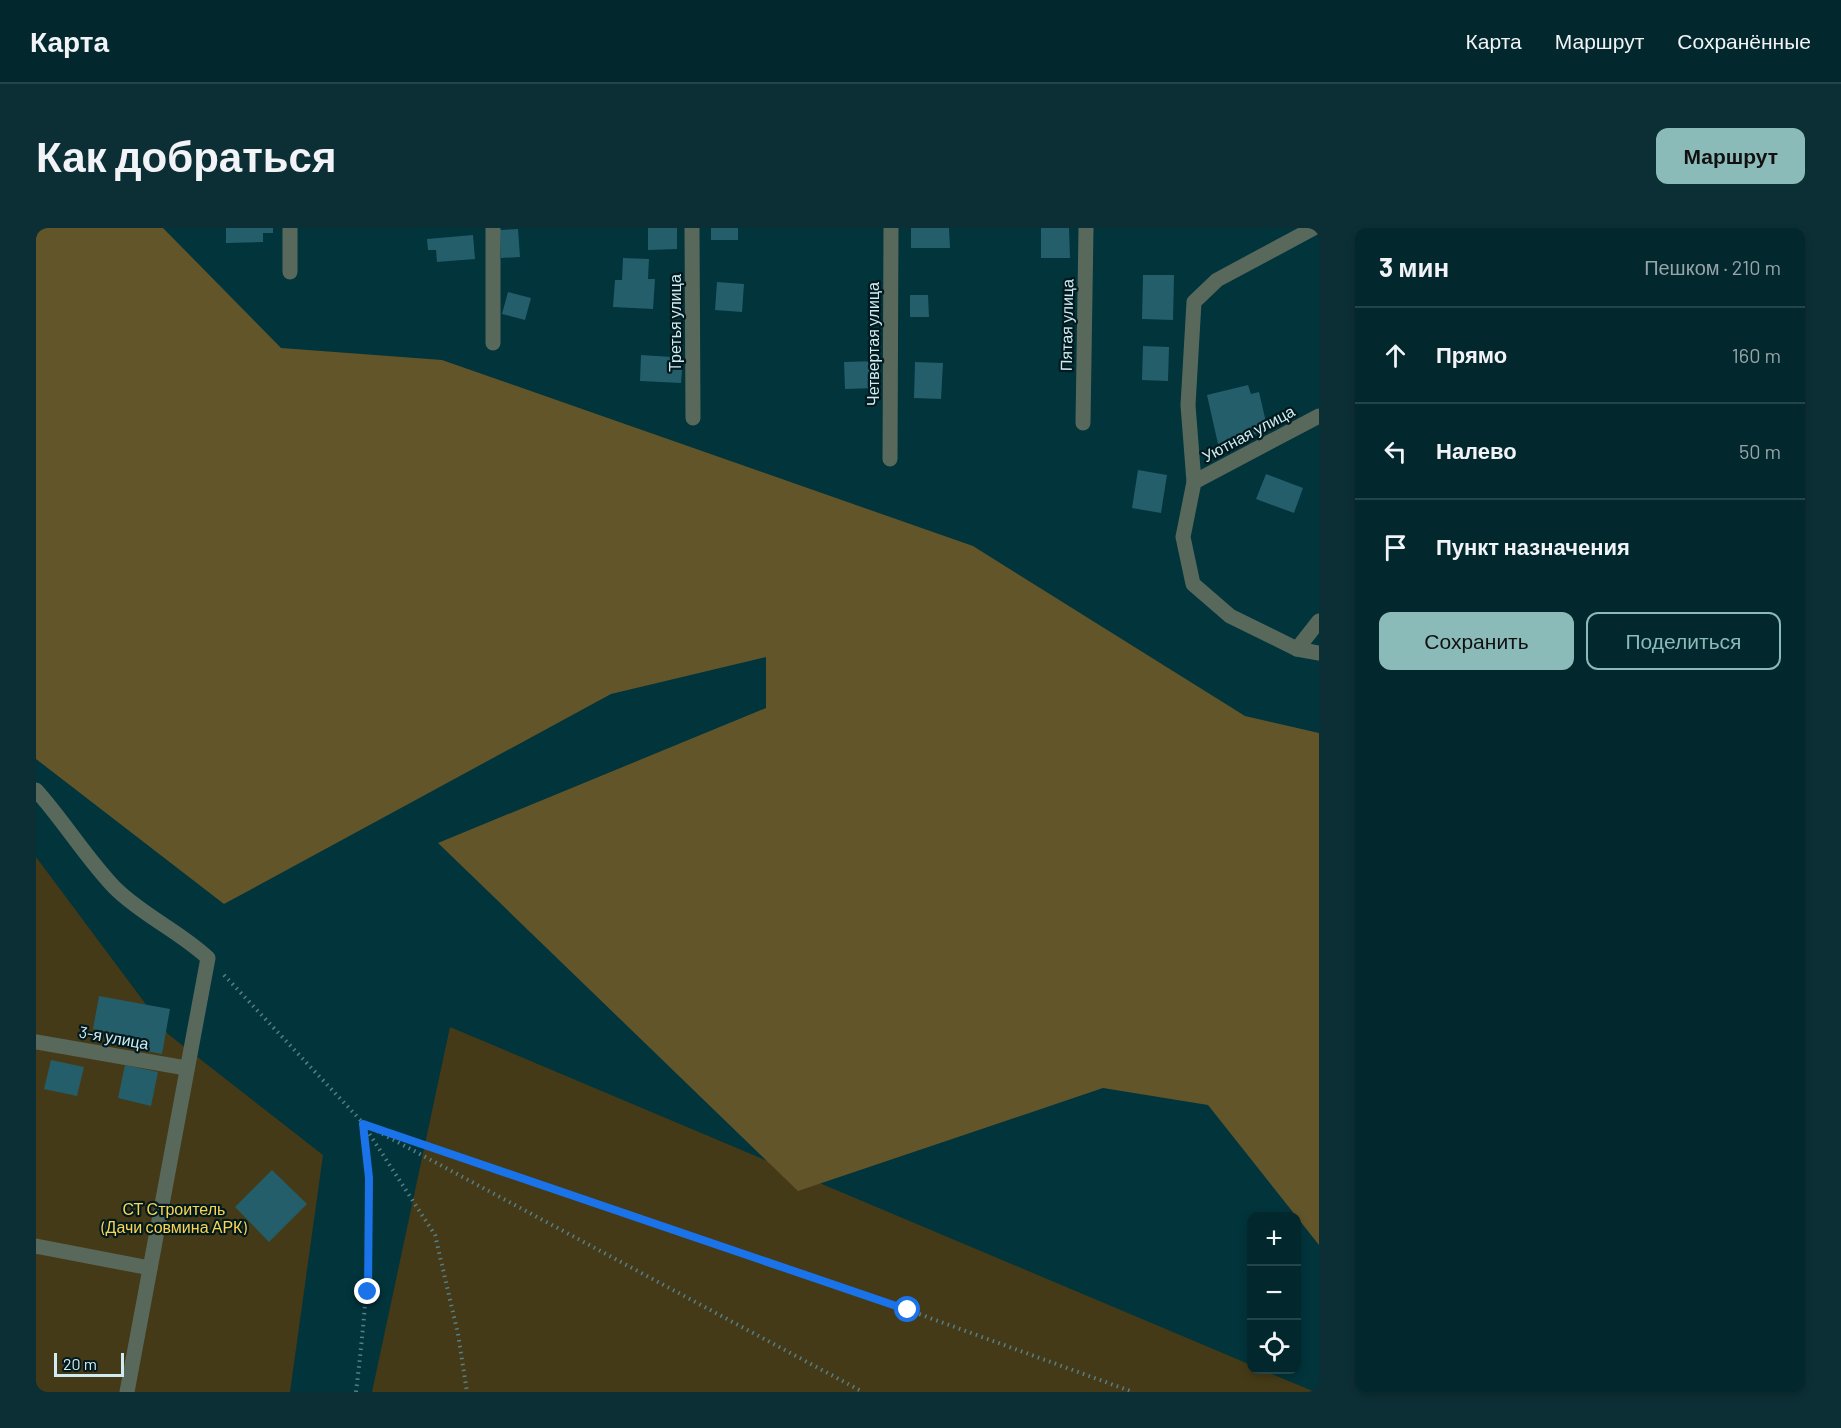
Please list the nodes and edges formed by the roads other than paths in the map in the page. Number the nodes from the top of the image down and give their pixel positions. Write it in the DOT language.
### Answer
graph roads {
  1 [pos="290,228"];
  2 [pos="493,228"];
  3 [pos="692,228"];
  4 [pos="891,228"];
  5 [pos="1086,228"];
  6 [pos="1314,228"];
  7 [pos="290,272"];
  8 [pos="493,343"];
  9 [pos="1319,416"];
  10 [pos="693,418"];
  11 [pos="1083,423"];
  12 [pos="890,459"];
  13 [pos="1194,482"];
  14 [pos="1319,621"];
  15 [pos="1297,649"];
  16 [pos="1319,653"];
  17 [pos="36,790"];
  18 [pos="36,1042"];
  19 [pos="186,1068"];
  20 [pos="36,1246"];
  21 [pos="150,1268"];
  22 [pos="127,1392"];
  1 -- 7 [label="street"];
  2 -- 8 [label="street"];
  3 -- 10 [label="street, Третья улица"];
  4 -- 12 [label="street, Четвертая улица"];
  5 -- 11 [label="street, Пятая улица"];
  6 -- 13 [label="street"];
  9 -- 13 [label="street, Уютная улица"];
  13 -- 15 [label="street"];
  14 -- 15 [label="street"];
  15 -- 16 [label="street"];
  17 -- 19 [label="street"];
  18 -- 19 [label="street, 3-я улица"];
  19 -- 21 [label="street"];
  20 -- 21 [label="street"];
  21 -- 22 [label="street"];
}
